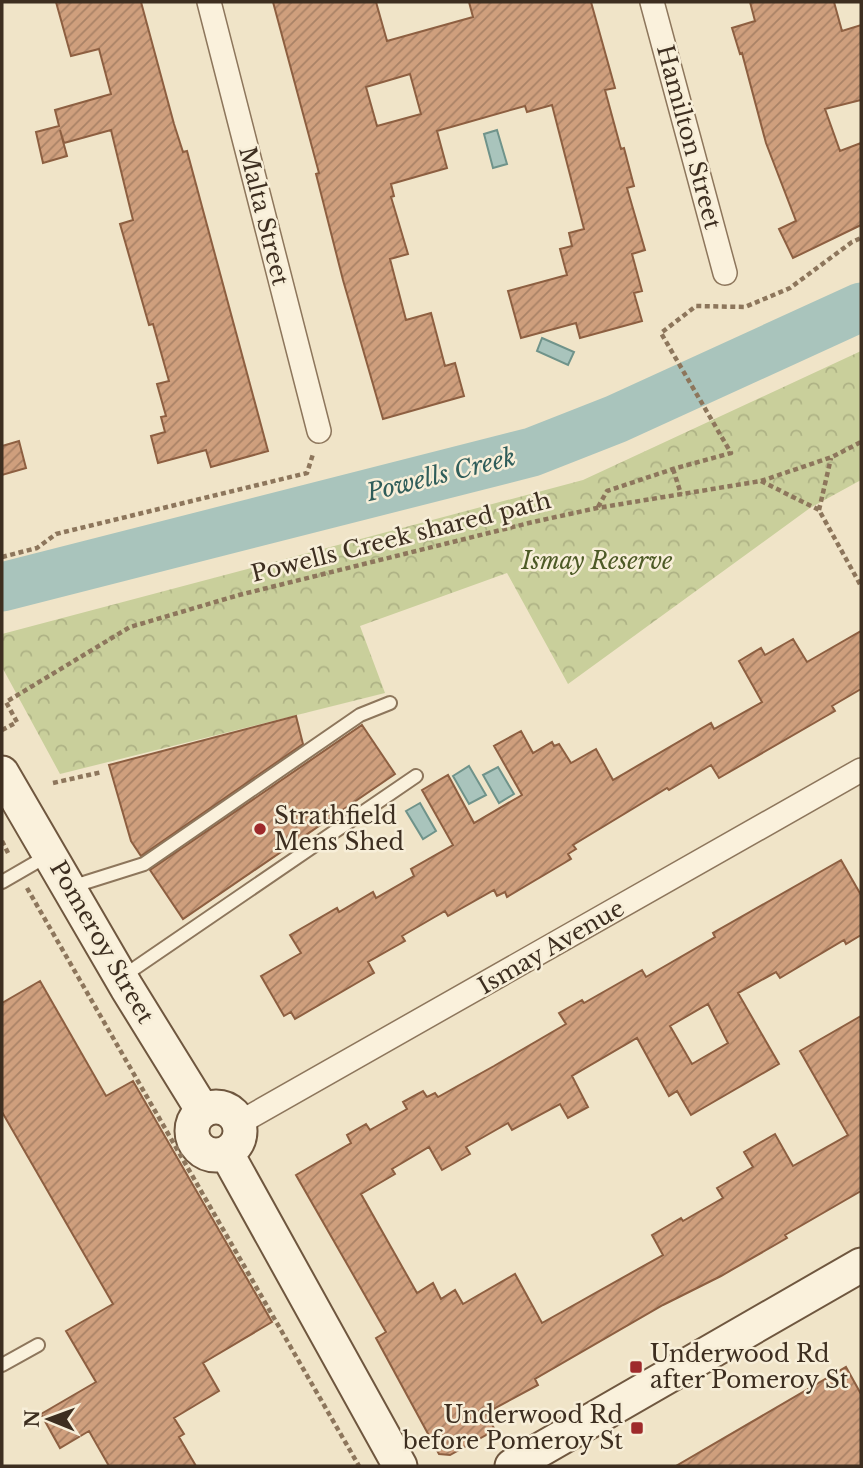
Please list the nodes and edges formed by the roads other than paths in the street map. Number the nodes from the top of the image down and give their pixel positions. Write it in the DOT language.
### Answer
graph roads {
  1 [pos="209,2"];
  2 [pos="652,2"];
  3 [pos="725,273"];
  4 [pos="319,431"];
  5 [pos="390,703"];
  6 [pos="861,771"];
  7 [pos="416,776"];
  8 [pos="3,778"];
  9 [pos="51,854"];
  10 [pos="2,882"];
  11 [pos="70,888"];
  12 [pos="122,977"];
  13 [pos="203,1111"];
  14 [pos="239,1123"];
  15 [pos="227,1154"];
  16 [pos="861,1265"];
  17 [pos="38,1345"];
  18 [pos="2,1365"];
  19 [pos="400,1466"];
  20 [pos="512,1466"];
  1 -- 4 [label="street, Malta Street"];
  2 -- 3 [label="street, Hamilton Street"];
  5 -- 11 [label="lane"];
  6 -- 14 [label="street, Ismay Avenue"];
  7 -- 12 [label="lane"];
  8 -- 9 [label="main road, Pomeroy Street"];
  9 -- 10 [label="lane"];
  9 -- 11 [label="main road, Pomeroy Street"];
  11 -- 12 [label="main road, Pomeroy Street"];
  12 -- 13 [label="main road, Pomeroy Street"];
  13 -- 14 [label="main road"];
  13 -- 15 [label="main road"];
  14 -- 15 [label="main road"];
  15 -- 19 [label="main road"];
  16 -- 20 [label="main road"];
  17 -- 18 [label="lane"];
}
